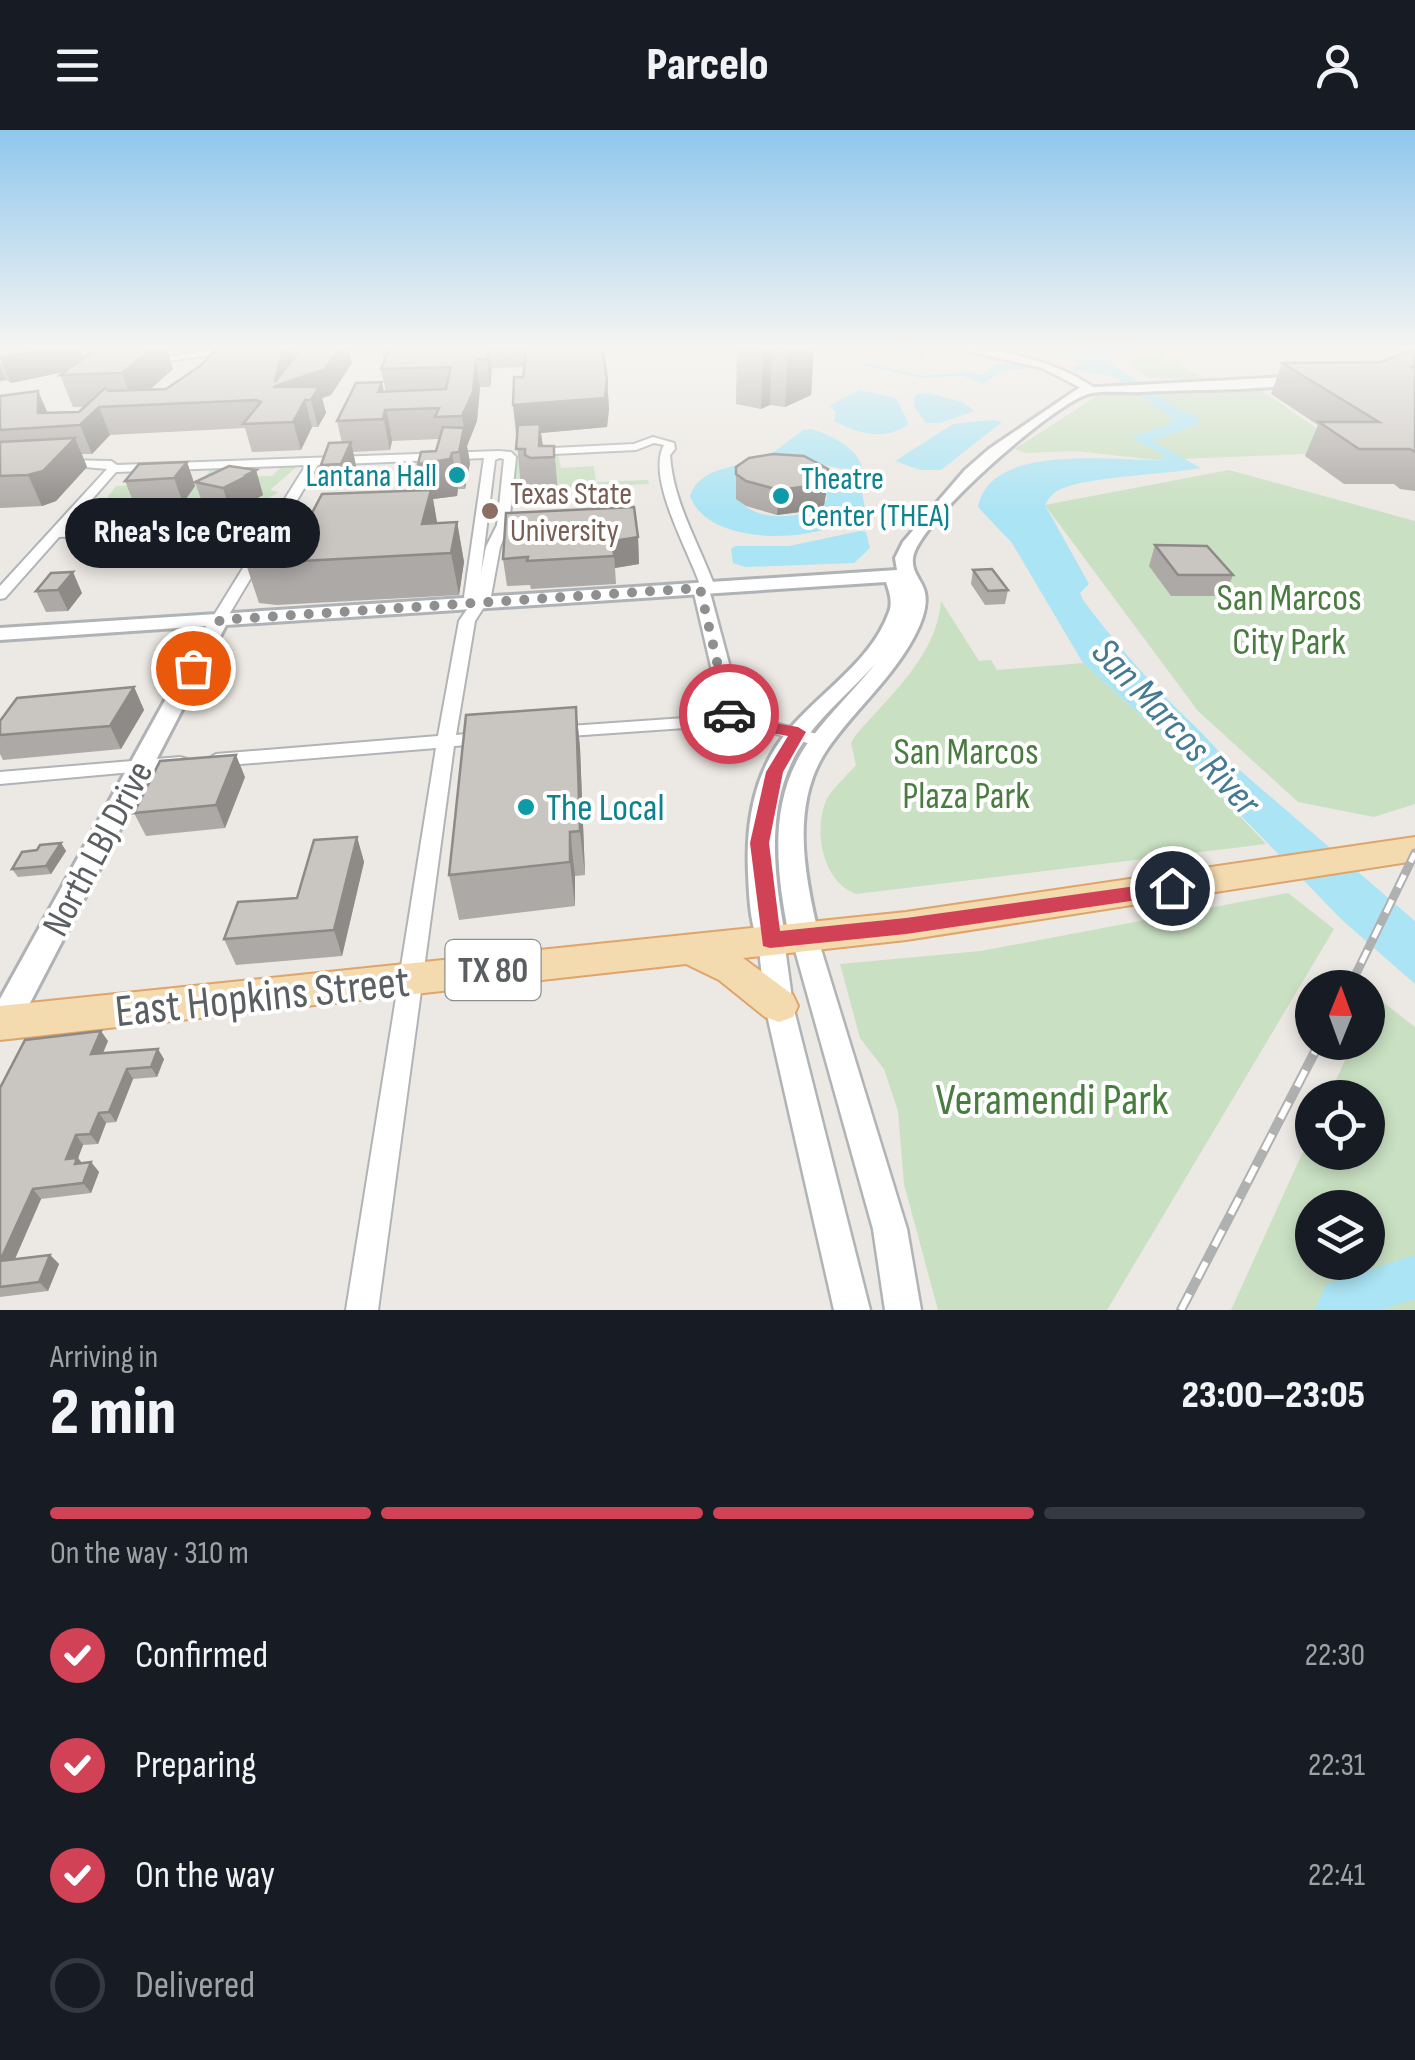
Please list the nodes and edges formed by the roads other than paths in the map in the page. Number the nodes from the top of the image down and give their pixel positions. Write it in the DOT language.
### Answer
graph roads {
  1 [pos="1065,402"];
  2 [pos="642,450"];
  3 [pos="499,454"];
  4 [pos="314,461"];
  5 [pos="57,462"];
  6 [pos="113,469"];
  7 [pos="509,469"];
  8 [pos="489,470"];
  9 [pos="275,522"];
  10 [pos="503,526"];
  11 [pos="480,528"];
  12 [pos="58,534"];
  13 [pos="911,542"];
  14 [pos="906,575"];
  15 [pos="836,581"];
  16 [pos="700,588"];
  17 [pos="0,595"];
  18 [pos="476,603"];
  19 [pos="220,620"];
  20 [pos="0,634"];
  21 [pos="728,720"];
  22 [pos="538,733"];
  23 [pos="501,736"];
  24 [pos="809,737"];
  25 [pos="446,741"];
  26 [pos="142,766"];
  27 [pos="0,778"];
  28 [pos="765,806"];
  29 [pos="793,810"];
  30 [pos="1415,849"];
  31 [pos="788,938"];
  32 [pos="690,949"];
  33 [pos="413,978"];
  34 [pos="780,1006"];
  35 [pos="2,1025"];
  36 [pos="362,1310"];
  37 [pos="852,1310"];
  38 [pos="903,1310"];
  1 -- 13 [label="main road"];
  2 -- 3 [label="street"];
  2 -- 16 [label="street"];
  2 -- 16 [label="street"];
  3 -- 4 [label="street"];
  3 -- 7 [label="street"];
  3 -- 8 [label="street"];
  4 -- 6 [label="street"];
  4 -- 9 [label="street, North LBJ Drive"];
  5 -- 6 [label="street"];
  6 -- 12 [label="street"];
  7 -- 8 [label="street"];
  7 -- 10 [label="street"];
  8 -- 11 [label="street"];
  9 -- 12 [label="street"];
  9 -- 19 [label="street, North LBJ Drive"];
  10 -- 11 [label="street"];
  10 -- 18 [label="street"];
  11 -- 18 [label="street"];
  12 -- 17 [label="street"];
  13 -- 14 [label="main road"];
  13 -- 15 [label="main road"];
  14 -- 15 [label="main road"];
  14 -- 24 [label="main road"];
  15 -- 16 [label="main road"];
  16 -- 18 [label="main road"];
  16 -- 21 [label="street"];
  18 -- 19 [label="main road"];
  18 -- 25 [label="street"];
  19 -- 20 [label="main road"];
  19 -- 26 [label="main road, North LBJ Drive"];
  21 -- 22 [label="street"];
  21 -- 24 [label="street"];
  23 -- 25 [label="street"];
  24 -- 28 [label="main road"];
  24 -- 29 [label="main road"];
  25 -- 26 [label="street"];
  25 -- 33 [label="street"];
  26 -- 27 [label="street"];
  26 -- 35 [label="main road, North LBJ Drive"];
  28 -- 29 [label="main road"];
  28 -- 31 [label="main road"];
  29 -- 31 [label="main road"];
  30 -- 31 [label="main road, East Hopkins Street / TX 80"];
  31 -- 32 [label="main road, East Hopkins Street / TX 80"];
  31 -- 34 [label="street"];
  31 -- 38 [label="street"];
  32 -- 33 [label="main road, East Hopkins Street / TX 80"];
  32 -- 34 [label="main road"];
  33 -- 35 [label="main road, East Hopkins Street / TX 80"];
  33 -- 36 [label="street"];
  34 -- 37 [label="street"];
}
